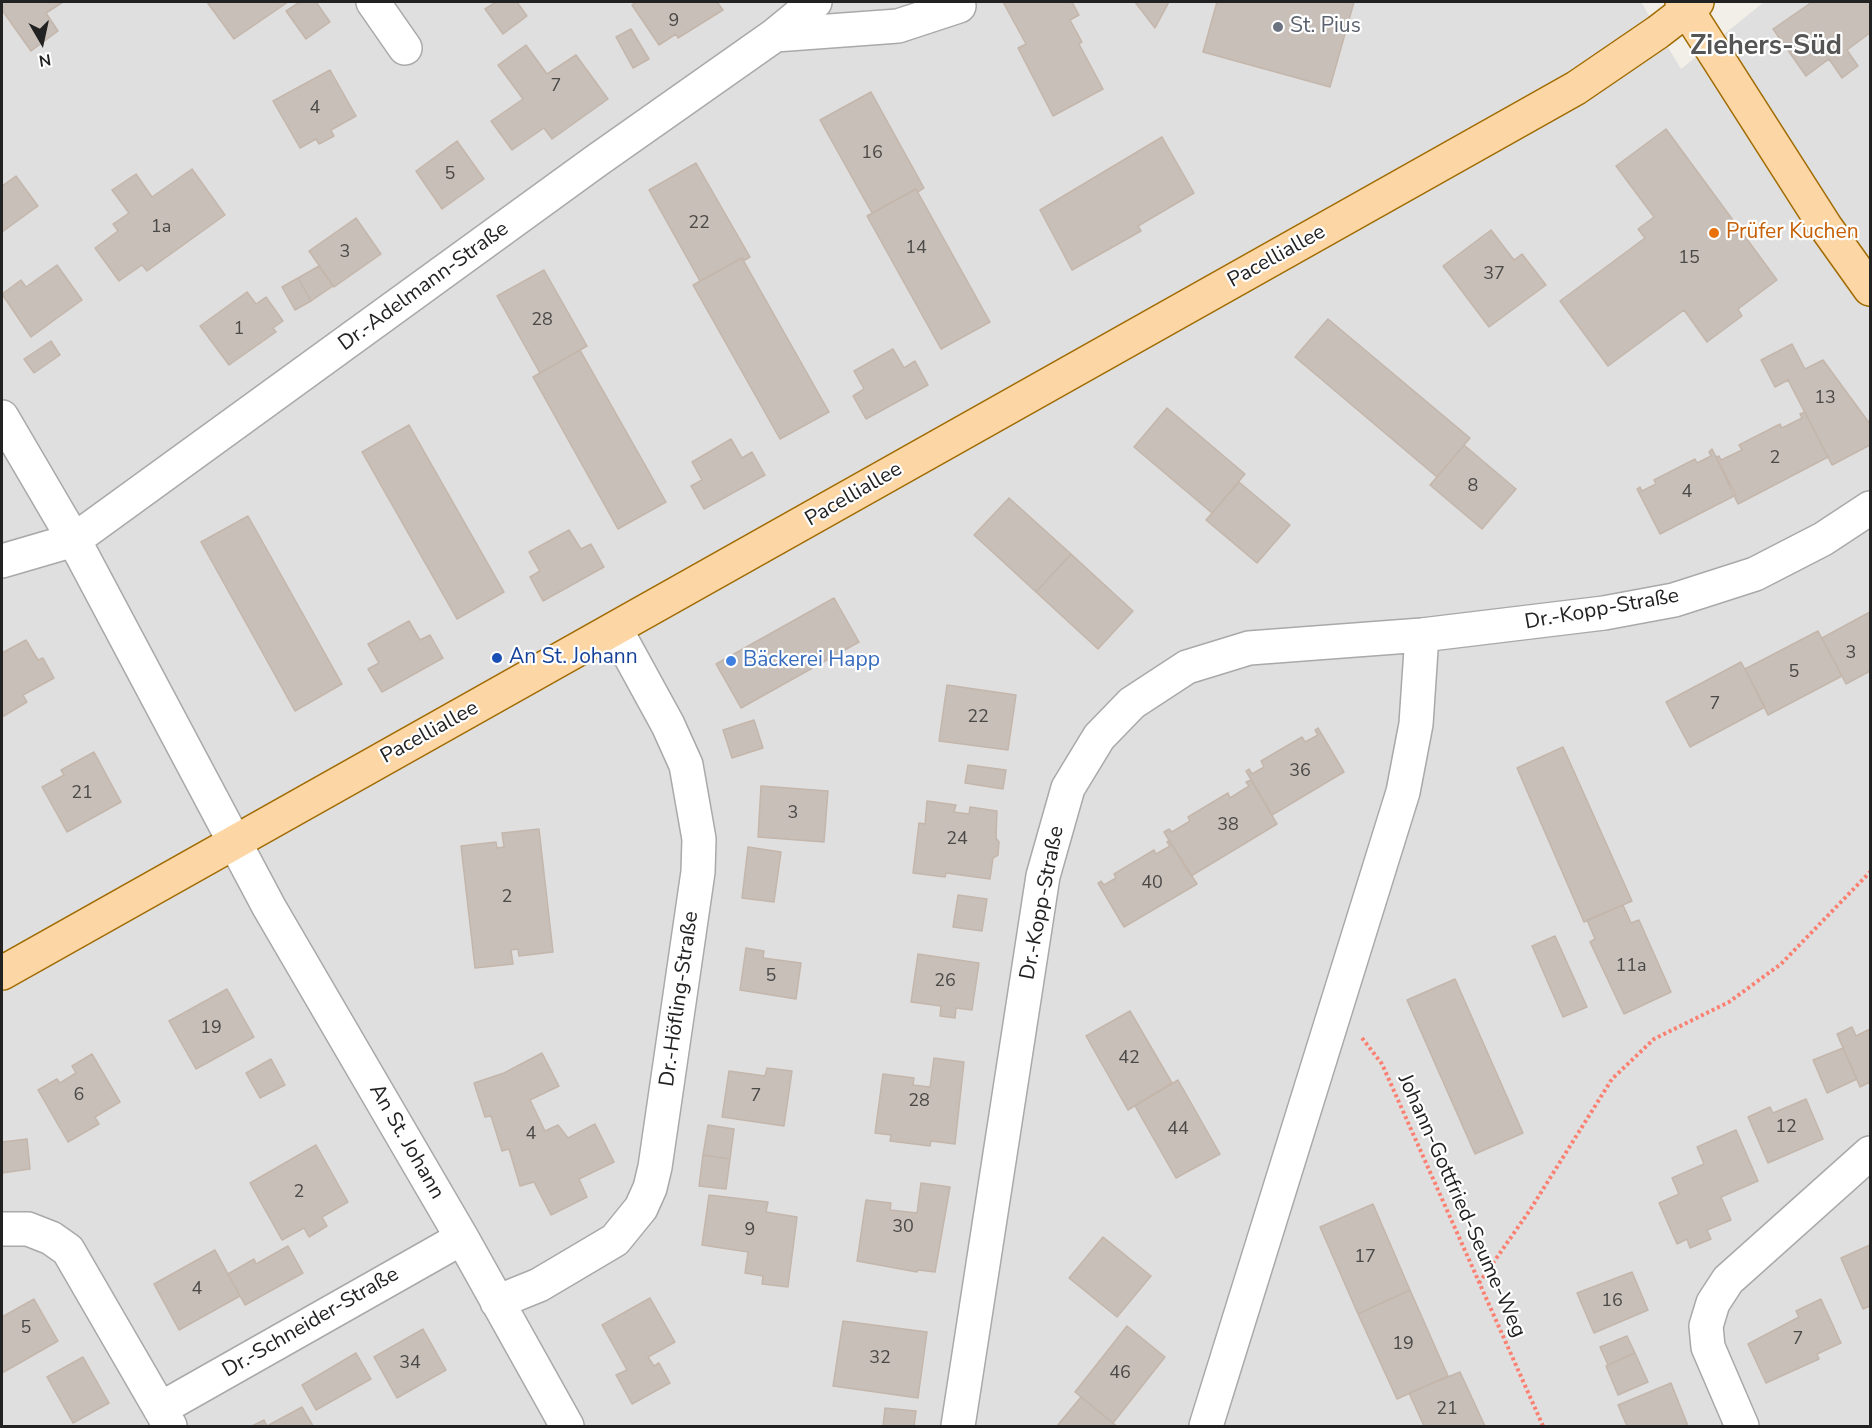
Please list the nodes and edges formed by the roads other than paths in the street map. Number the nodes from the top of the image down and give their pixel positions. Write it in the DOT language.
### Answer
graph roads {
  1 [pos="373,2"];
  2 [pos="815,2"];
  3 [pos="956,2"];
  4 [pos="1689,4"];
  5 [pos="775,35"];
  6 [pos="405,48"];
  7 [pos="1870,289"];
  8 [pos="2,417"];
  9 [pos="1870,508"];
  10 [pos="74,540"];
  11 [pos="2,561"];
  12 [pos="616,630"];
  13 [pos="1422,635"];
  14 [pos="236,843"];
  15 [pos="2,973"];
  16 [pos="1870,1153"];
  17 [pos="2,1229"];
  18 [pos="462,1238"];
  19 [pos="497,1302"];
  20 [pos="165,1418"];
  21 [pos="567,1426"];
  22 [pos="958,1426"];
  23 [pos="1206,1426"];
  24 [pos="1742,1426"];
  1 -- 6 [label="street"];
  2 -- 5 [label="street, Dr.-Adelmann-Straße"];
  3 -- 5 [label="street"];
  4 -- 7 [label="main road"];
  4 -- 12 [label="main road, Pacelliallee"];
  5 -- 10 [label="street, Dr.-Adelmann-Straße"];
  8 -- 10 [label="street, An St. Johann"];
  9 -- 13 [label="street, Dr.-Kopp-Straße"];
  10 -- 11 [label="street, Dr.-Adelmann-Straße"];
  10 -- 14 [label="street, An St. Johann"];
  12 -- 14 [label="main road, Pacelliallee"];
  12 -- 19 [label="street, Dr.-Höfling-Straße"];
  13 -- 22 [label="street, Dr.-Kopp-Straße"];
  13 -- 23 [label="street"];
  14 -- 15 [label="main road, Pacelliallee"];
  14 -- 18 [label="street, An St. Johann"];
  16 -- 24 [label="street"];
  17 -- 20 [label="street, Dr.-Schneider-Straße"];
  18 -- 19 [label="street, An St. Johann"];
  18 -- 20 [label="street, Dr.-Schneider-Straße"];
  19 -- 21 [label="street, An St. Johann"];
}
